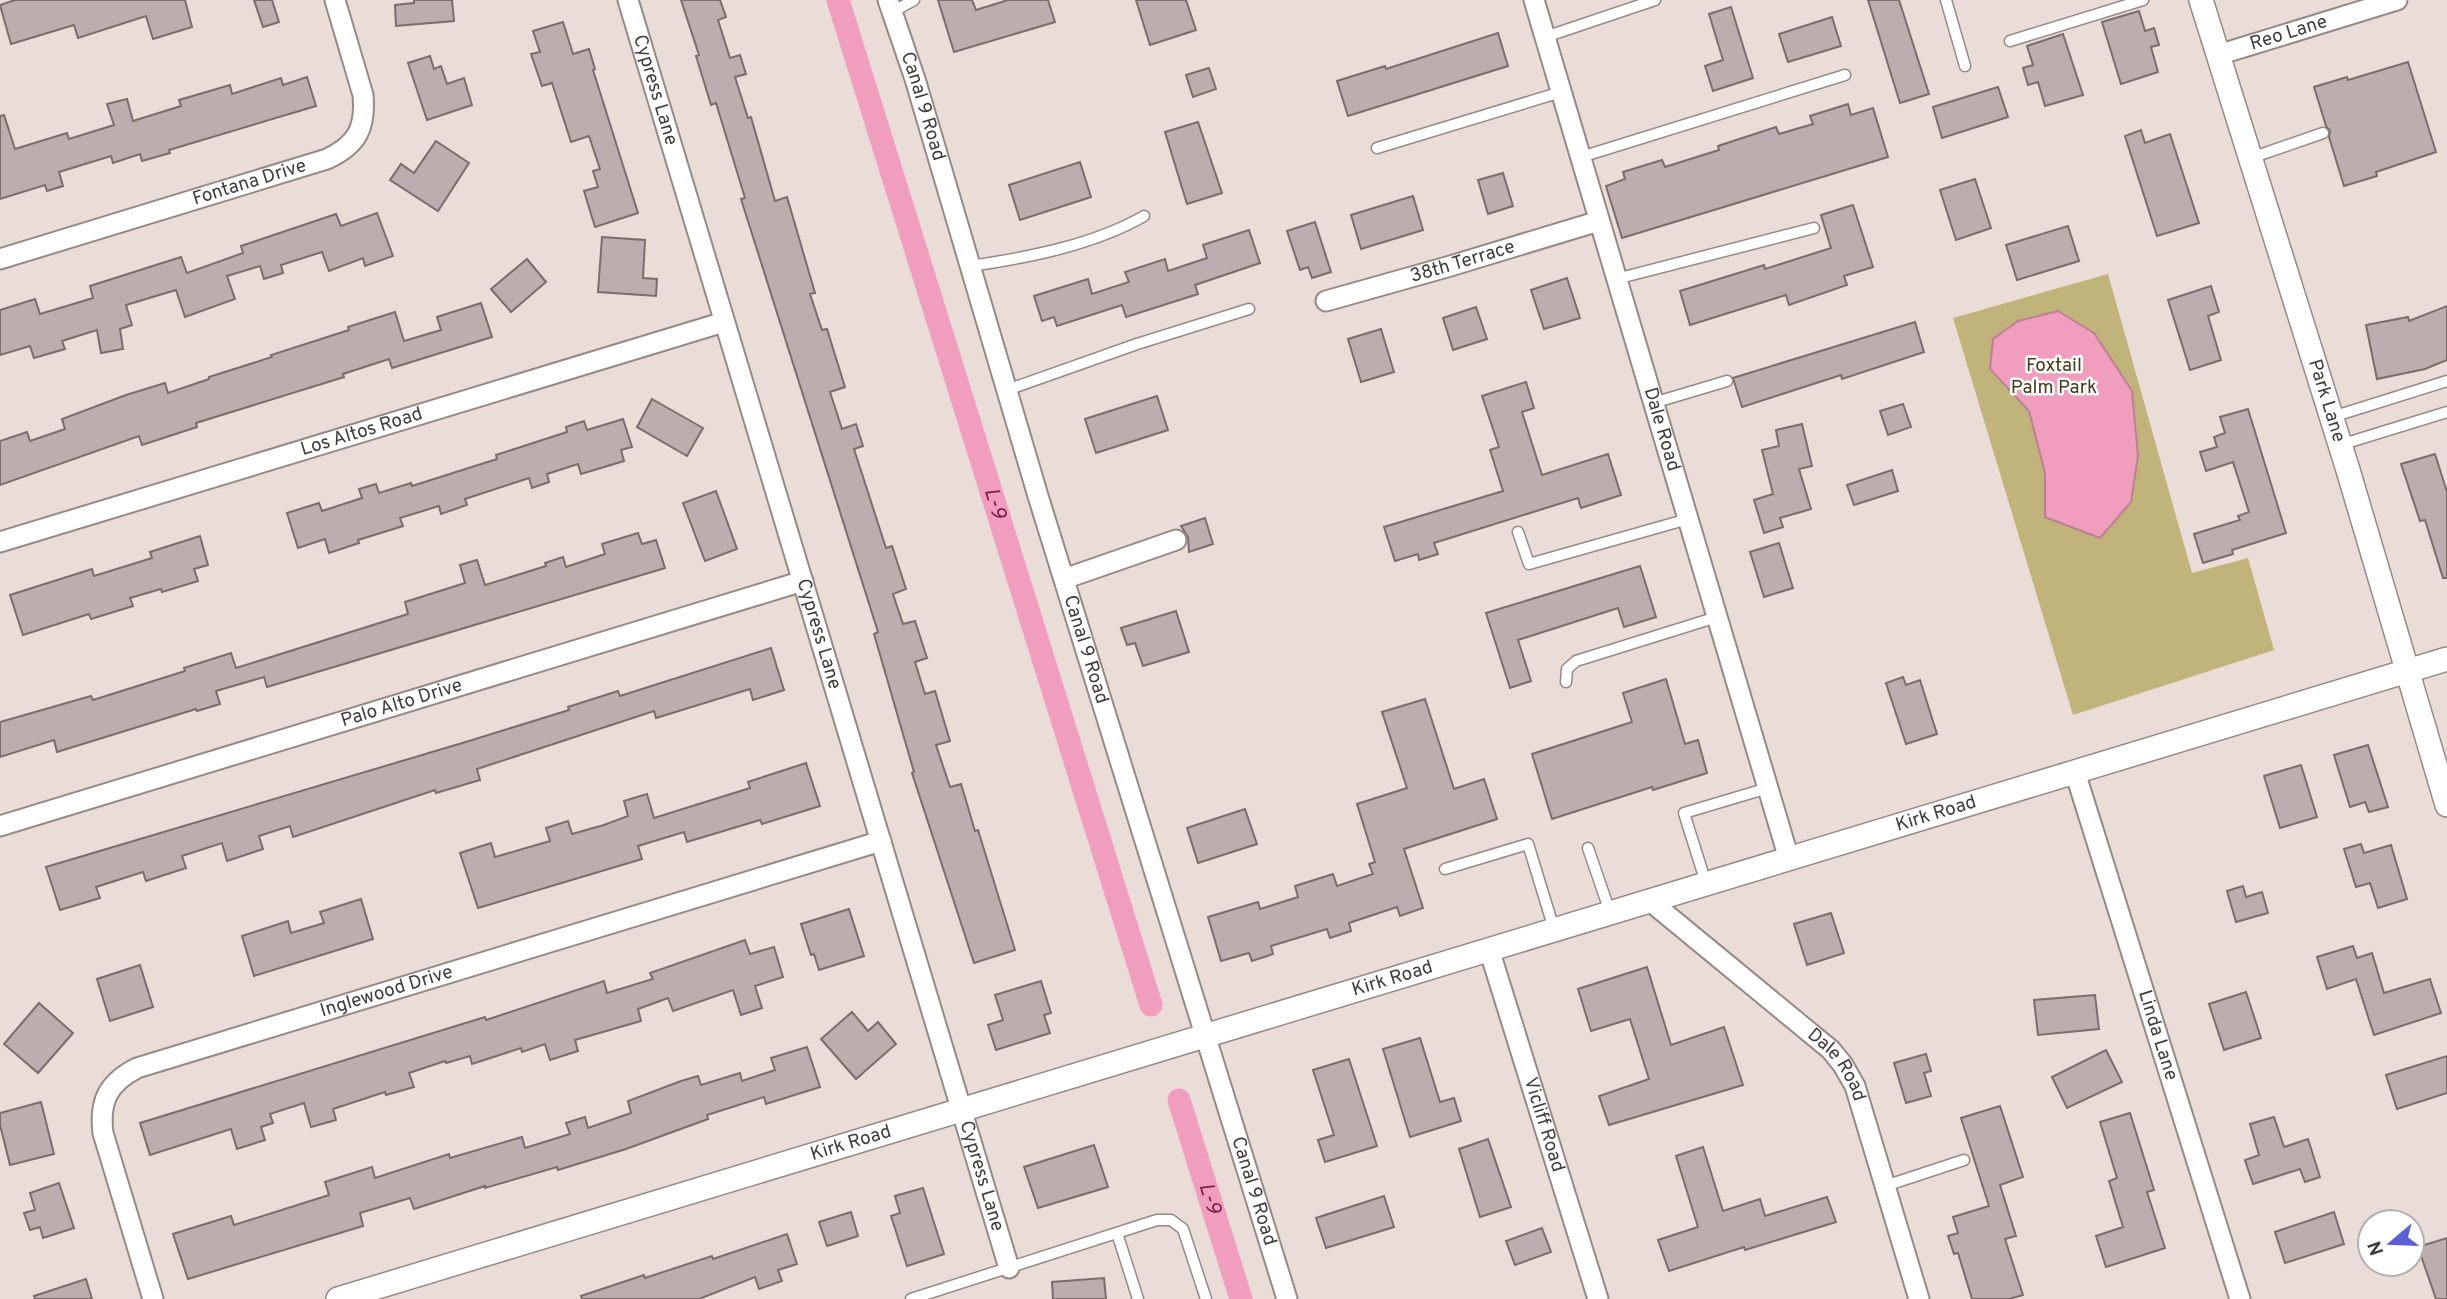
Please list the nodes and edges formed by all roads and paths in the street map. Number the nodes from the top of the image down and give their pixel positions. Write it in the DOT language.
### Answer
graph roads {
  1 [pos="335,0"];
  2 [pos="628,0"];
  3 [pos="914,0"];
  4 [pos="1534,0"];
  5 [pos="1655,0"];
  6 [pos="1946,0"];
  7 [pos="2143,0"];
  8 [pos="2201,0"];
  9 [pos="2397,0"];
  10 [pos="890,6"];
  11 [pos="1545,37"];
  12 [pos="2010,41"];
  13 [pos="2218,55"];
  14 [pos="1965,66"];
  15 [pos="1845,75"];
  16 [pos="1561,92"];
  17 [pos="2323,133"];
  18 [pos="1377,148"];
  19 [pos="1580,157"];
  20 [pos="2250,158"];
  21 [pos="1143,216"];
  22 [pos="1599,221"];
  23 [pos="1814,228"];
  24 [pos="0,259"];
  25 [pos="970,266"];
  26 [pos="1616,279"];
  27 [pos="1326,301"];
  28 [pos="1250,309"];
  29 [pos="724,322"];
  30 [pos="1727,381"];
  31 [pos="2447,382"];
  32 [pos="1007,390"];
  33 [pos="1653,403"];
  34 [pos="2447,412"];
  35 [pos="2331,417"];
  36 [pos="2340,445"];
  37 [pos="1688,519"];
  38 [pos="1518,532"];
  39 [pos="1176,540"];
  40 [pos="0,542"];
  41 [pos="1064,579"];
  42 [pos="803,581"];
  43 [pos="1717,617"];
  44 [pos="2447,659"];
  45 [pos="2407,671"];
  46 [pos="1566,682"];
  47 [pos="2075,772"];
  48 [pos="1768,788"];
  49 [pos="2447,805"];
  50 [pos="0,826"];
  51 [pos="881,841"];
  52 [pos="1588,848"];
  53 [pos="1789,859"];
  54 [pos="1446,869"];
  55 [pos="1706,884"];
  56 [pos="1650,901"];
  57 [pos="1611,913"];
  58 [pos="1555,930"];
  59 [pos="1489,949"];
  60 [pos="1207,1035"];
  61 [pos="961,1110"];
  62 [pos="1964,1160"];
  63 [pos="1885,1185"];
  64 [pos="1117,1233"];
  65 [pos="1009,1268"];
  66 [pos="153,1299"];
  67 [pos="338,1299"];
  68 [pos="911,1299"];
  69 [pos="1138,1299"];
  70 [pos="1206,1299"];
  71 [pos="1287,1299"];
  72 [pos="1598,1299"];
  73 [pos="1919,1299"];
  74 [pos="2240,1299"];
  1 -- 24 [label="street, Fontana Drive"];
  2 -- 29 [label="street, Cypress Lane"];
  3 -- 10 [label="lane"];
  4 -- 11 [label="street, Dale Road"];
  5 -- 11 [label="lane"];
  6 -- 14 [label="lane"];
  7 -- 12 [label="lane"];
  8 -- 13 [label="street, Park Lane"];
  9 -- 13 [label="street, Reo Lane"];
  10 -- 25 [label="street, Canal 9 Road"];
  11 -- 16 [label="street, Dale Road"];
  13 -- 20 [label="street, Park Lane"];
  15 -- 19 [label="lane"];
  16 -- 18 [label="lane"];
  16 -- 19 [label="street, Dale Road"];
  17 -- 20 [label="lane"];
  19 -- 22 [label="street, Dale Road"];
  20 -- 35 [label="street, Park Lane"];
  21 -- 25 [label="lane"];
  22 -- 26 [label="street, Dale Road"];
  22 -- 27 [label="street, 38th Terrace"];
  23 -- 26 [label="lane"];
  25 -- 32 [label="street, Canal 9 Road"];
  26 -- 33 [label="street, Dale Road"];
  28 -- 32 [label="lane"];
  29 -- 40 [label="street, Los Altos Road"];
  29 -- 42 [label="street, Cypress Lane"];
  30 -- 33 [label="lane"];
  31 -- 35 [label="lane"];
  32 -- 41 [label="street, Canal 9 Road"];
  33 -- 37 [label="street, Dale Road"];
  34 -- 36 [label="lane"];
  35 -- 36 [label="street, Park Lane"];
  36 -- 45 [label="street, Park Lane"];
  37 -- 38 [label="lane"];
  37 -- 43 [label="street, Dale Road"];
  39 -- 41 [label="street"];
  41 -- 60 [label="street, Canal 9 Road"];
  42 -- 50 [label="street, Palo Alto Drive"];
  42 -- 51 [label="street, Cypress Lane"];
  43 -- 46 [label="lane"];
  43 -- 48 [label="street, Dale Road"];
  44 -- 45 [label="street, Kirk Road"];
  45 -- 47 [label="street, Kirk Road"];
  45 -- 49 [label="street, Park Lane"];
  47 -- 53 [label="street, Kirk Road"];
  47 -- 74 [label="street, Linda Lane"];
  48 -- 53 [label="street, Dale Road"];
  48 -- 55 [label="lane"];
  51 -- 61 [label="street, Cypress Lane"];
  51 -- 66 [label="street, Inglewood Drive"];
  52 -- 57 [label="lane"];
  53 -- 55 [label="street, Kirk Road"];
  54 -- 58 [label="lane"];
  55 -- 56 [label="street, Kirk Road"];
  56 -- 57 [label="street, Kirk Road"];
  56 -- 63 [label="street, Dale Road"];
  57 -- 58 [label="street, Kirk Road"];
  58 -- 59 [label="street, Kirk Road"];
  59 -- 60 [label="street, Kirk Road"];
  59 -- 72 [label="street, Vicliff Road"];
  60 -- 61 [label="street, Kirk Road"];
  60 -- 71 [label="street, Canal 9 Road"];
  61 -- 65 [label="street, Cypress Lane"];
  61 -- 67 [label="street, Kirk Road"];
  62 -- 63 [label="lane"];
  63 -- 73 [label="street, Dale Road"];
  64 -- 65 [label="lane"];
  64 -- 69 [label="lane"];
  64 -- 70 [label="lane"];
  65 -- 68 [label="lane"];
}
